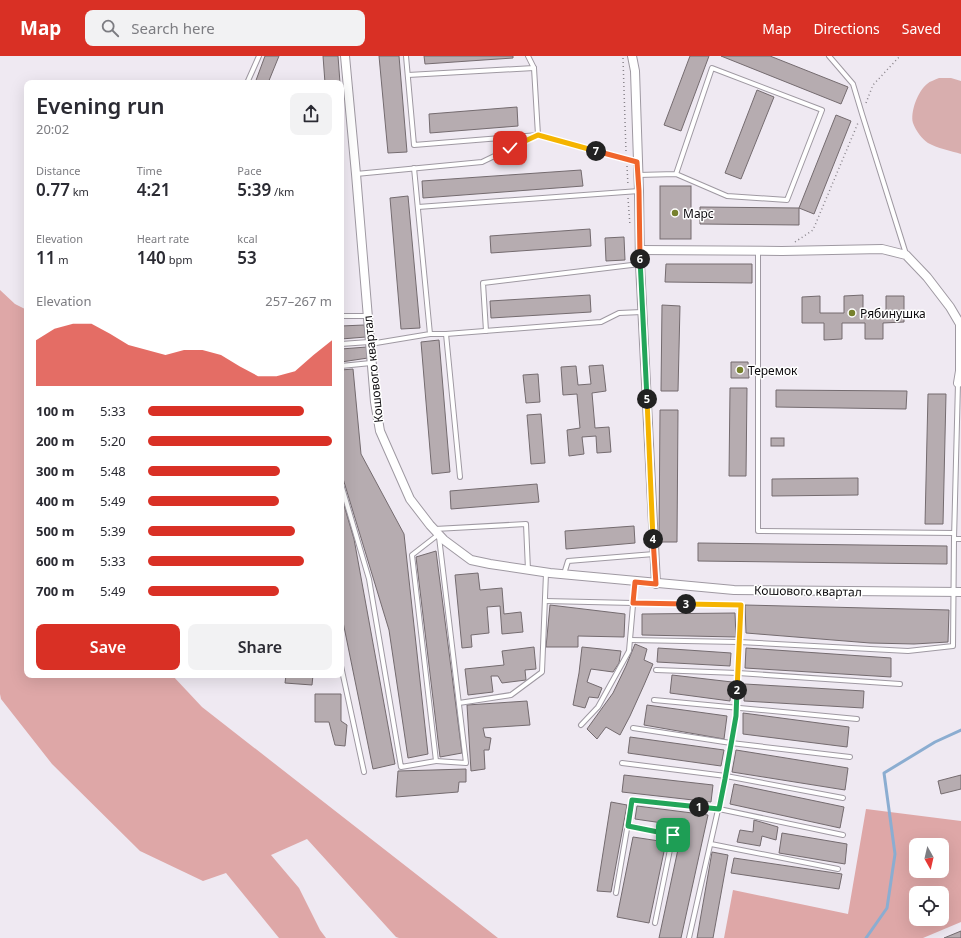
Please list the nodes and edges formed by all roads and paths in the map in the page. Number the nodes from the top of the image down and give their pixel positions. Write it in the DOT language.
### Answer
graph roads {
  1 [pos="259,56"];
  2 [pos="345,56"];
  3 [pos="406,56"];
  4 [pos="528,56"];
  5 [pos="632,56"];
  6 [pos="829,56"];
  7 [pos="900,56"];
  8 [pos="534,68"];
  9 [pos="408,75"];
  10 [pos="248,80"];
  11 [pos="862,114"];
  12 [pos="538,135"];
  13 [pos="637,162"];
  14 [pos="414,168"];
  15 [pos="356,174"];
  16 [pos="676,174"];
  17 [pos="638,175"];
  18 [pos="639,191"];
  19 [pos="418,207"];
  20 [pos="794,242"];
  21 [pos="640,250"];
  22 [pos="758,251"];
  23 [pos="906,255"];
  24 [pos="640,264"];
  25 [pos="642,312"];
  26 [pos="344,316"];
  27 [pos="367,316"];
  28 [pos="486,331"];
  29 [pos="430,334"];
  30 [pos="446,334"];
  31 [pos="370,343"];
  32 [pos="344,344"];
  33 [pos="371,363"];
  34 [pos="344,366"];
  35 [pos="958,383"];
  36 [pos="460,477"];
  37 [pos="344,494"];
  38 [pos="436,532"];
  39 [pos="954,533"];
  40 [pos="954,539"];
  41 [pos="961,539"];
  42 [pos="654,554"];
  43 [pos="528,570"];
  44 [pos="546,573"];
  45 [pos="564,575"];
  46 [pos="635,582"];
  47 [pos="656,584"];
  48 [pos="957,592"];
  49 [pos="545,600"];
  50 [pos="633,603"];
  51 [pos="630,640"];
  52 [pos="739,642"];
  53 [pos="656,670"];
  54 [pos="738,674"];
  55 [pos="344,678"];
  56 [pos="900,684"];
  57 [pos="654,700"];
  58 [pos="459,703"];
  59 [pos="736,707"];
  60 [pos="857,719"];
  61 [pos="581,726"];
  62 [pos="633,728"];
  63 [pos="731,743"];
  64 [pos="850,757"];
  65 [pos="436,761"];
  66 [pos="622,763"];
  67 [pos="364,772"];
  68 [pos="726,776"];
  69 [pos="843,798"];
  70 [pos="719,809"];
  71 [pos="628,826"];
  72 [pos="843,835"];
  73 [pos="710,844"];
  74 [pos="838,869"];
  75 [pos="616,893"];
  76 [pos="655,923"];
  77 [pos="689,938"];
  1 -- 10 [label="lane"];
  2 -- 15 [label="street, Кошового квартал"];
  3 -- 9 [label="lane"];
  4 -- 8 [label="lane"];
  5 -- 13 [label="street"];
  6 -- 11 [label="lane"];
  7 -- 11 [label="path"];
  8 -- 9 [label="lane"];
  8 -- 12 [label="lane"];
  9 -- 12 [label="lane"];
  11 -- 20 [label="path"];
  11 -- 23 [label="lane"];
  12 -- 13 [label="lane"];
  12 -- 14 [label="lane"];
  13 -- 17 [label="street"];
  14 -- 15 [label="lane"];
  14 -- 19 [label="lane"];
  15 -- 27 [label="street, Кошового квартал"];
  16 -- 16 [label="lane"];
  16 -- 17 [label="lane"];
  17 -- 18 [label="street"];
  18 -- 19 [label="lane"];
  18 -- 21 [label="street"];
  19 -- 29 [label="lane"];
  21 -- 22 [label="street"];
  21 -- 24 [label="street"];
  22 -- 23 [label="street"];
  22 -- 39 [label="lane"];
  23 -- 35 [label="street"];
  24 -- 25 [label="street"];
  24 -- 28 [label="lane"];
  25 -- 28 [label="lane"];
  25 -- 42 [label="street"];
  26 -- 27 [label="lane"];
  27 -- 31 [label="street, Кошового квартал"];
  28 -- 30 [label="lane"];
  29 -- 30 [label="lane"];
  29 -- 31 [label="lane"];
  30 -- 36 [label="lane"];
  31 -- 32 [label="lane"];
  31 -- 33 [label="street, Кошового квартал"];
  33 -- 34 [label="lane"];
  33 -- 38 [label="street, Кошового квартал"];
  35 -- 39 [label="lane"];
  37 -- 65 [label="lane"];
  38 -- 43 [label="street, Кошового квартал"];
  38 -- 43 [label="lane"];
  38 -- 58 [label="lane"];
  38 -- 65 [label="lane"];
  39 -- 40 [label="lane"];
  40 -- 41 [label="lane"];
  40 -- 48 [label="lane"];
  42 -- 45 [label="lane"];
  42 -- 47 [label="street"];
  43 -- 44 [label="street, Кошового квартал"];
  44 -- 45 [label="street, Кошового квартал"];
  44 -- 49 [label="lane"];
  45 -- 46 [label="street, Кошового квартал"];
  46 -- 47 [label="street, Кошового квартал"];
  46 -- 50 [label="lane"];
  47 -- 48 [label="street, Кошового квартал"];
  48 -- 52 [label="lane"];
  49 -- 50 [label="lane"];
  49 -- 58 [label="lane"];
  50 -- 51 [label="lane"];
  50 -- 52 [label="lane"];
  51 -- 52 [label="lane"];
  51 -- 61 [label="lane"];
  52 -- 54 [label="lane"];
  53 -- 54 [label="lane"];
  54 -- 56 [label="lane"];
  54 -- 59 [label="lane"];
  55 -- 67 [label="lane"];
  57 -- 59 [label="lane"];
  58 -- 65 [label="lane"];
  59 -- 60 [label="lane"];
  59 -- 63 [label="lane"];
  62 -- 63 [label="lane"];
  63 -- 64 [label="lane"];
  63 -- 68 [label="lane"];
  66 -- 68 [label="lane"];
  68 -- 69 [label="lane"];
  68 -- 70 [label="lane"];
  70 -- 71 [label="lane"];
  70 -- 72 [label="lane"];
  70 -- 73 [label="lane"];
  71 -- 75 [label="lane"];
  71 -- 76 [label="lane"];
  73 -- 74 [label="lane"];
  73 -- 77 [label="lane"];
}
